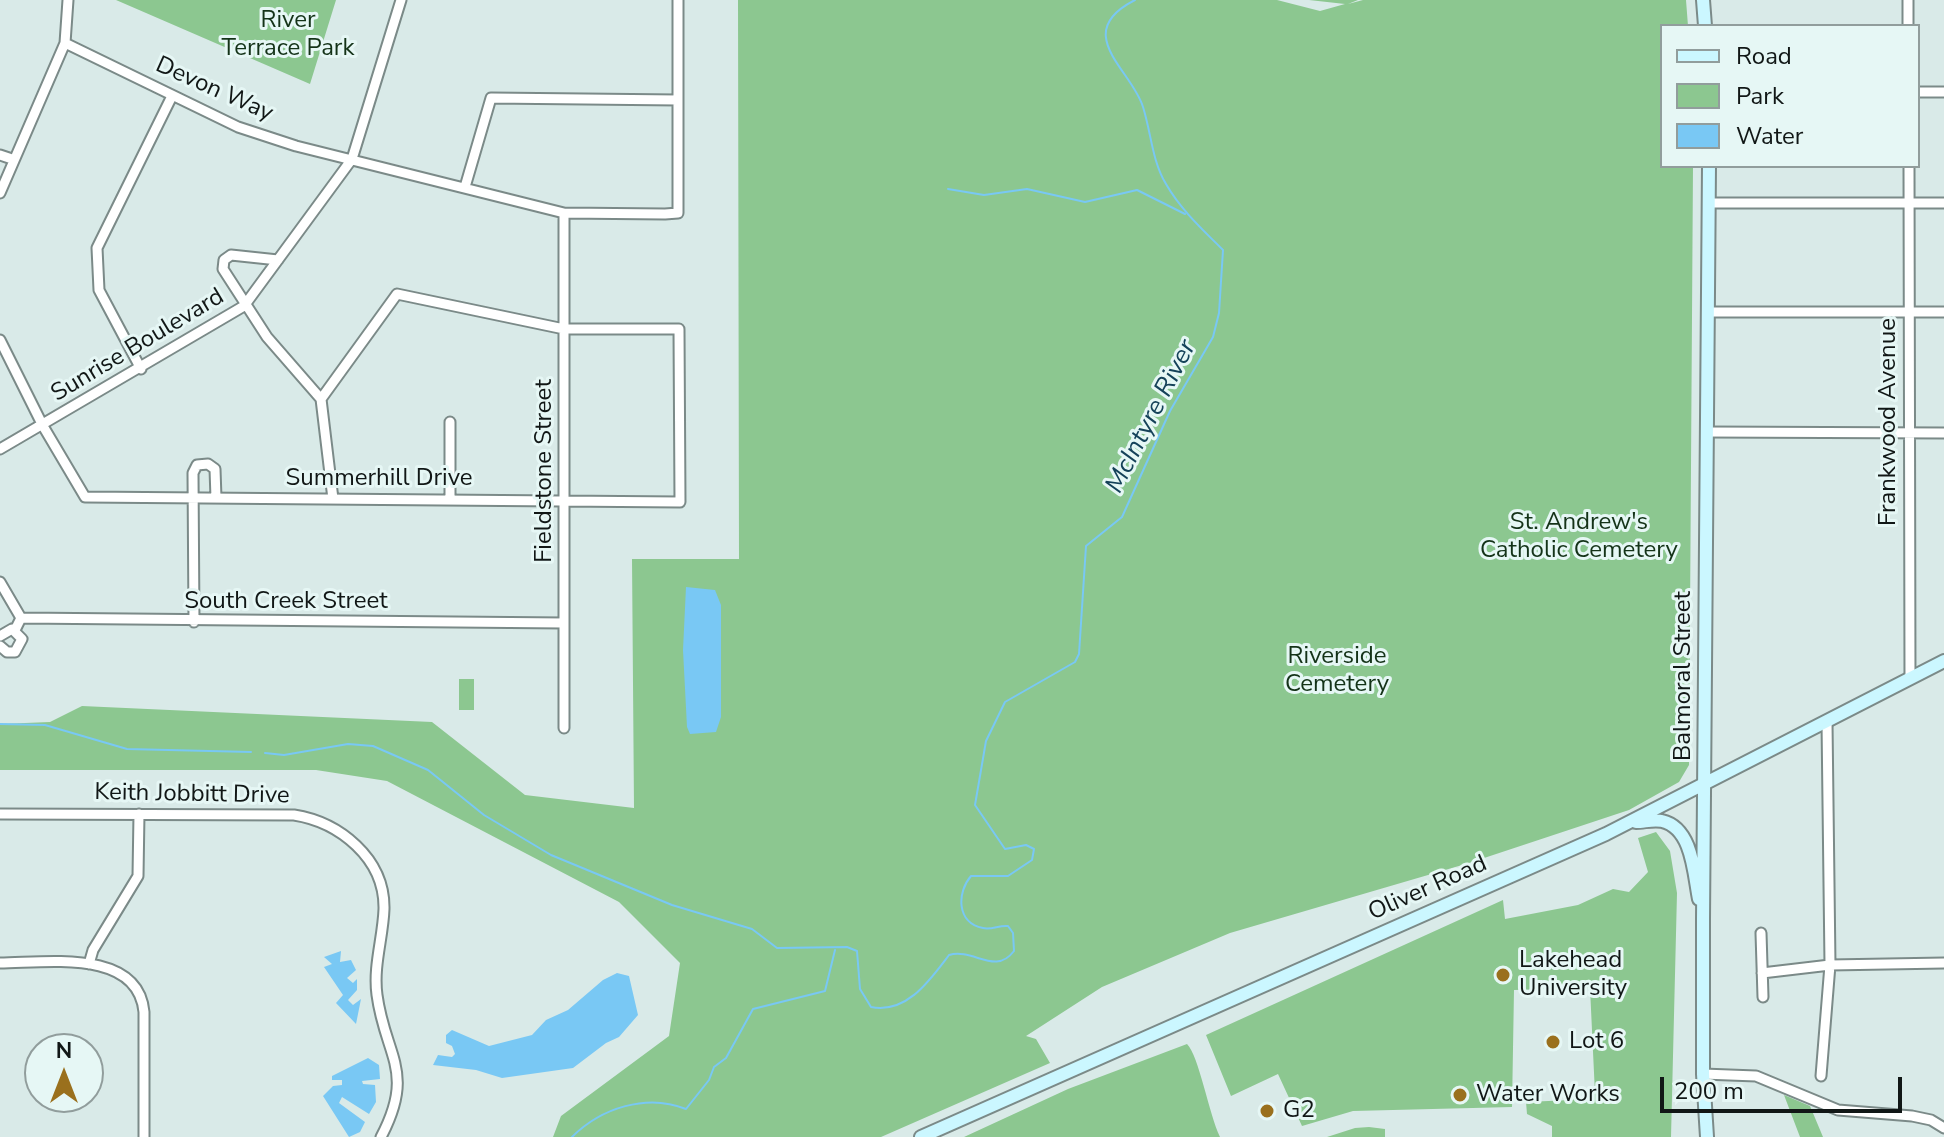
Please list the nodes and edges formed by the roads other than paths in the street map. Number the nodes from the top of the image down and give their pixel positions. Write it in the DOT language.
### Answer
graph roads {
  1 [pos="68,0"];
  2 [pos="401,0"];
  3 [pos="678,0"];
  4 [pos="1703,0"];
  5 [pos="1908,0"];
  6 [pos="1705,24"];
  7 [pos="1908,24"];
  8 [pos="65,43"];
  9 [pos="1920,92"];
  10 [pos="1944,92"];
  11 [pos="172,96"];
  12 [pos="678,100"];
  13 [pos="0,155"];
  14 [pos="12,159"];
  15 [pos="352,159"];
  16 [pos="1709,168"];
  17 [pos="1909,168"];
  18 [pos="465,187"];
  19 [pos="0,193"];
  20 [pos="1909,202"];
  21 [pos="1709,203"];
  22 [pos="1944,203"];
  23 [pos="564,213"];
  24 [pos="278,260"];
  25 [pos="244,306"];
  26 [pos="1710,312"];
  27 [pos="1910,312"];
  28 [pos="1944,312"];
  29 [pos="564,329"];
  30 [pos="0,340"];
  31 [pos="141,369"];
  32 [pos="321,399"];
  33 [pos="450,422"];
  34 [pos="43,426"];
  35 [pos="1707,432"];
  36 [pos="1909,432"];
  37 [pos="1944,433"];
  38 [pos="0,449"];
  39 [pos="193,498"];
  40 [pos="216,498"];
  41 [pos="333,499"];
  42 [pos="450,499"];
  43 [pos="565,499"];
  44 [pos="0,582"];
  45 [pos="21,618"];
  46 [pos="194,622"];
  47 [pos="564,623"];
  48 [pos="15,630"];
  49 [pos="0,636"];
  50 [pos="0,646"];
  51 [pos="1944,661"];
  52 [pos="1910,679"];
  53 [pos="1827,722"];
  54 [pos="564,728"];
  55 [pos="1706,783"];
  56 [pos="0,814"];
  57 [pos="139,814"];
  58 [pos="1633,822"];
  59 [pos="1703,919"];
  60 [pos="1761,933"];
  61 [pos="0,963"];
  62 [pos="1944,963"];
  63 [pos="89,964"];
  64 [pos="1830,965"];
  65 [pos="1762,973"];
  66 [pos="1763,997"];
  67 [pos="1703,1074"];
  68 [pos="1821,1076"];
  69 [pos="1944,1128"];
  70 [pos="144,1137"];
  71 [pos="381,1137"];
  72 [pos="921,1137"];
  73 [pos="1707,1137"];
  1 -- 8 [label="street"];
  2 -- 15 [label="street, Sunrise Boulevard"];
  3 -- 12 [label="street"];
  4 -- 6 [label="main road"];
  5 -- 7 [label="street"];
  8 -- 11 [label="street, Devon Way"];
  8 -- 14 [label="street"];
  9 -- 10 [label="street"];
  11 -- 15 [label="street, Devon Way"];
  11 -- 31 [label="street"];
  12 -- 18 [label="street"];
  12 -- 23 [label="street, Devon Way"];
  13 -- 14 [label="street"];
  14 -- 19 [label="street"];
  15 -- 18 [label="street, Devon Way"];
  15 -- 24 [label="street, Sunrise Boulevard"];
  16 -- 21 [label="main road, Balmoral Street"];
  17 -- 20 [label="street, Frankwood Avenue"];
  18 -- 23 [label="street, Devon Way"];
  20 -- 21 [label="street"];
  20 -- 22 [label="street"];
  20 -- 27 [label="street, Frankwood Avenue"];
  21 -- 26 [label="main road, Balmoral Street"];
  23 -- 29 [label="street, Fieldstone Street"];
  24 -- 25 [label="street, Sunrise Boulevard"];
  24 -- 25 [label="street"];
  25 -- 31 [label="street, Sunrise Boulevard"];
  25 -- 32 [label="street"];
  26 -- 27 [label="street"];
  26 -- 35 [label="main road, Balmoral Street"];
  27 -- 28 [label="street"];
  27 -- 36 [label="street, Frankwood Avenue"];
  29 -- 32 [label="street"];
  29 -- 43 [label="street, Fieldstone Street"];
  29 -- 43 [label="street, Summerhill Drive"];
  30 -- 34 [label="street, Summerhill Drive"];
  31 -- 34 [label="street, Sunrise Boulevard"];
  32 -- 41 [label="street"];
  33 -- 42 [label="street"];
  34 -- 38 [label="street, Sunrise Boulevard"];
  34 -- 39 [label="street, Summerhill Drive"];
  35 -- 36 [label="street"];
  35 -- 55 [label="main road, Balmoral Street"];
  36 -- 37 [label="street"];
  36 -- 52 [label="street, Frankwood Avenue"];
  39 -- 40 [label="street, Summerhill Drive"];
  39 -- 40 [label="street"];
  39 -- 46 [label="street"];
  40 -- 41 [label="street, Summerhill Drive"];
  41 -- 42 [label="street, Summerhill Drive"];
  42 -- 43 [label="street, Summerhill Drive"];
  43 -- 47 [label="street, Fieldstone Street"];
  44 -- 45 [label="street"];
  45 -- 46 [label="street, South Creek Street"];
  45 -- 48 [label="street"];
  46 -- 47 [label="street, South Creek Street"];
  47 -- 54 [label="street, Fieldstone Street"];
  48 -- 49 [label="street"];
  48 -- 50 [label="street"];
  51 -- 52 [label="main road, Oliver Road"];
  52 -- 53 [label="main road, Oliver Road"];
  53 -- 55 [label="main road, Oliver Road"];
  53 -- 64 [label="street"];
  55 -- 58 [label="main road, Oliver Road"];
  55 -- 59 [label="main road, Balmoral Street"];
  56 -- 57 [label="street, Keith Jobbitt Drive"];
  57 -- 63 [label="street"];
  57 -- 71 [label="street, Keith Jobbitt Drive"];
  58 -- 59 [label="main road"];
  58 -- 72 [label="main road, Oliver Road"];
  59 -- 67 [label="main road, Balmoral Street"];
  60 -- 65 [label="street"];
  61 -- 63 [label="street"];
  62 -- 64 [label="street"];
  63 -- 70 [label="street"];
  64 -- 65 [label="street"];
  64 -- 68 [label="street"];
  65 -- 66 [label="street"];
  67 -- 69 [label="street"];
  67 -- 73 [label="main road, Balmoral Street"];
}
